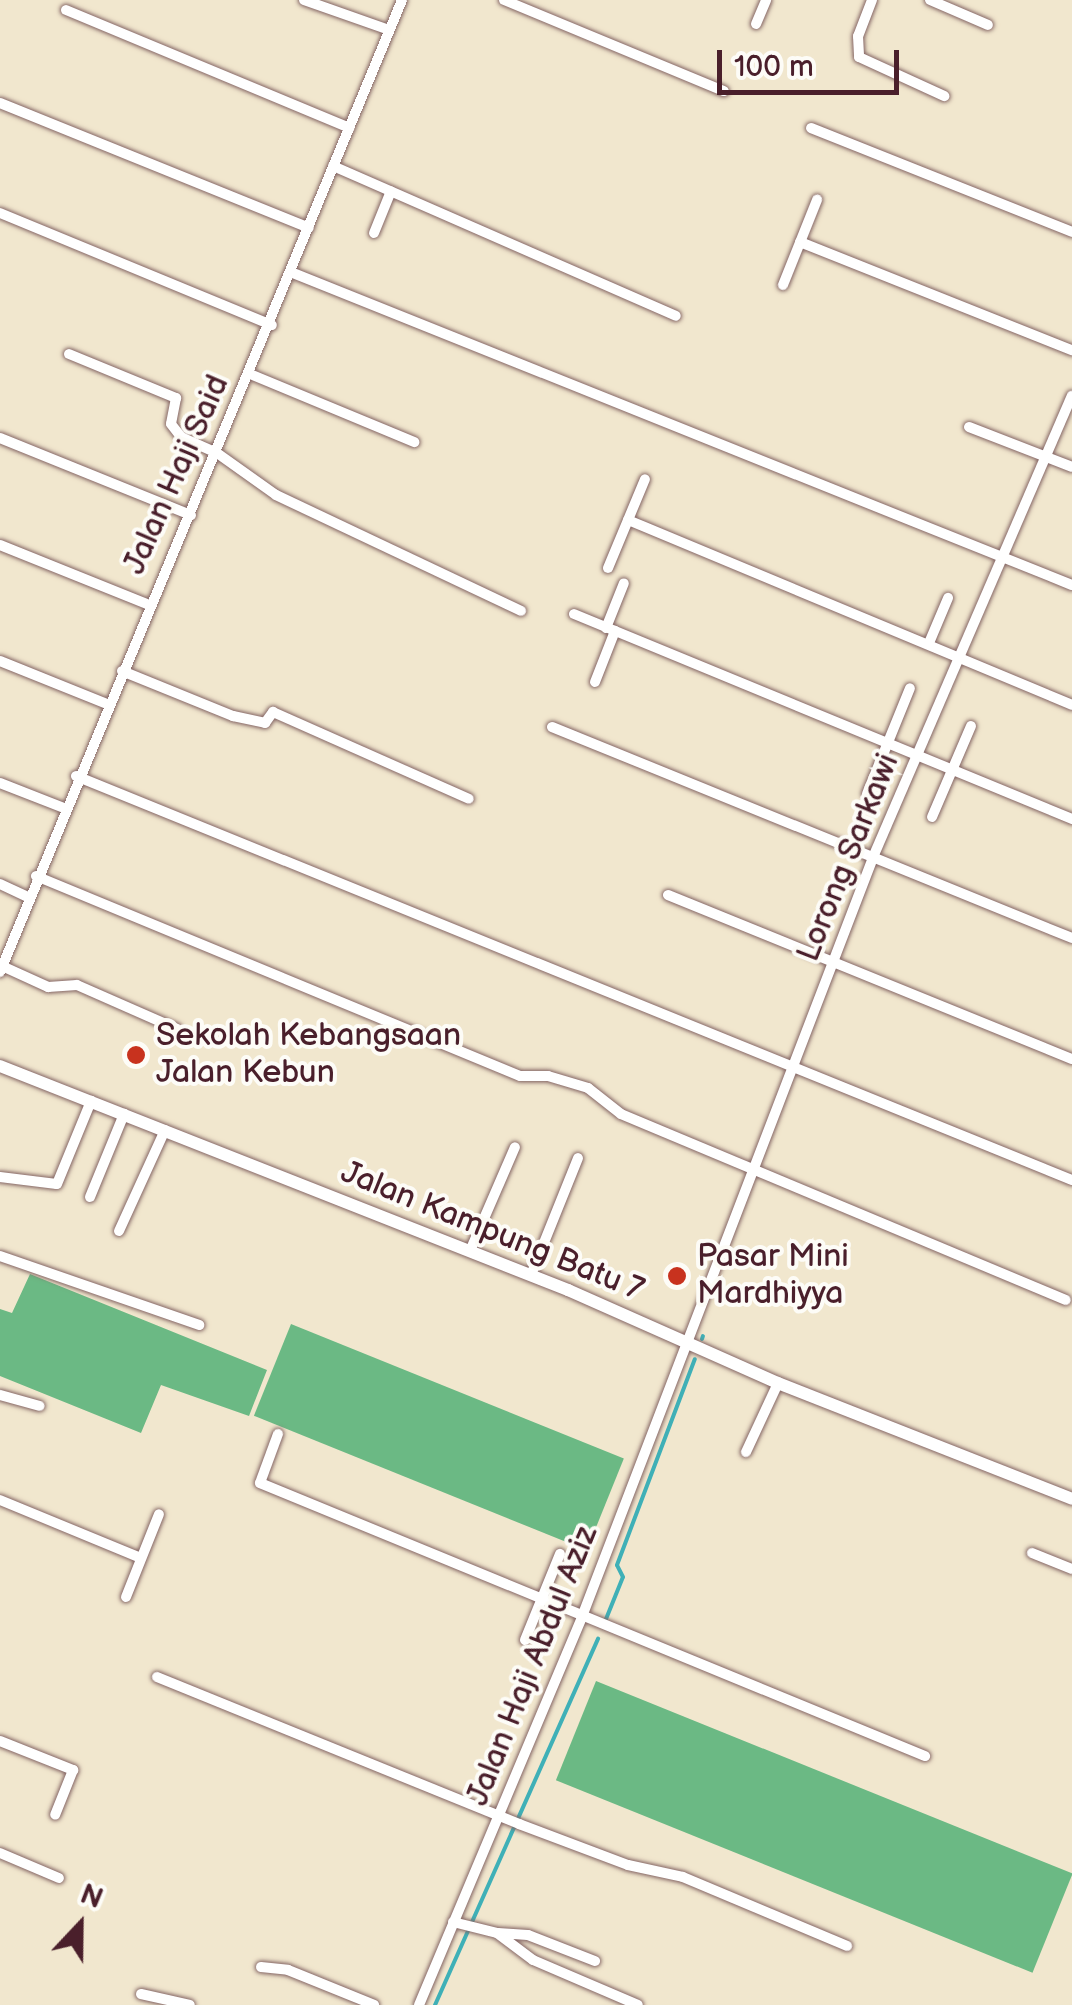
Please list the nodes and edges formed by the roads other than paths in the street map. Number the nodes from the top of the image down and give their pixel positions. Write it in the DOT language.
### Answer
graph roads {
  1 [pos="304,0"];
  2 [pos="402,0"];
  3 [pos="504,0"];
  4 [pos="766,0"];
  5 [pos="872,0"];
  6 [pos="930,0"];
  7 [pos="66,10"];
  8 [pos="756,24"];
  9 [pos="988,25"];
  10 [pos="389,30"];
  11 [pos="724,91"];
  12 [pos="944,96"];
  13 [pos="0,103"];
  14 [pos="348,128"];
  15 [pos="811,128"];
  16 [pos="333,166"];
  17 [pos="391,191"];
  18 [pos="817,200"];
  19 [pos="0,213"];
  20 [pos="310,228"];
  21 [pos="1072,232"];
  22 [pos="374,233"];
  23 [pos="800,242"];
  24 [pos="293,273"];
  25 [pos="782,285"];
  26 [pos="676,316"];
  27 [pos="272,324"];
  28 [pos="1072,350"];
  29 [pos="69,354"];
  30 [pos="250,374"];
  31 [pos="1072,396"];
  32 [pos="968,427"];
  33 [pos="0,438"];
  34 [pos="414,442"];
  35 [pos="217,453"];
  36 [pos="1047,460"];
  37 [pos="1072,467"];
  38 [pos="645,479"];
  39 [pos="191,515"];
  40 [pos="628,520"];
  41 [pos="0,545"];
  42 [pos="1007,559"];
  43 [pos="608,568"];
  44 [pos="624,582"];
  45 [pos="1072,585"];
  46 [pos="948,598"];
  47 [pos="146,604"];
  48 [pos="521,611"];
  49 [pos="574,614"];
  50 [pos="611,630"];
  51 [pos="929,642"];
  52 [pos="960,656"];
  53 [pos="0,660"];
  54 [pos="122,671"];
  55 [pos="595,682"];
  56 [pos="910,688"];
  57 [pos="107,704"];
  58 [pos="1072,705"];
  59 [pos="971,726"];
  60 [pos="552,727"];
  61 [pos="887,743"];
  62 [pos="918,756"];
  63 [pos="952,770"];
  64 [pos="76,776"];
  65 [pos="0,782"];
  66 [pos="867,794"];
  67 [pos="469,799"];
  68 [pos="64,808"];
  69 [pos="932,817"];
  70 [pos="1072,819"];
  71 [pos="874,856"];
  72 [pos="36,876"];
  73 [pos="0,884"];
  74 [pos="668,895"];
  75 [pos="28,897"];
  76 [pos="1072,938"];
  77 [pos="834,960"];
  78 [pos="1,969"];
  79 [pos="177,1028"];
  80 [pos="1072,1059"];
  81 [pos="793,1064"];
  82 [pos="0,1066"];
  83 [pos="92,1100"];
  84 [pos="124,1114"];
  85 [pos="164,1130"];
  86 [pos="515,1147"];
  87 [pos="578,1158"];
  88 [pos="757,1173"];
  89 [pos="0,1176"];
  90 [pos="1072,1180"];
  91 [pos="90,1196"];
  92 [pos="119,1231"];
  93 [pos="470,1251"];
  94 [pos="0,1256"];
  95 [pos="531,1275"];
  96 [pos="1066,1300"];
  97 [pos="199,1325"];
  98 [pos="688,1345"];
  99 [pos="778,1382"];
  100 [pos="0,1395"];
  101 [pos="40,1406"];
  102 [pos="278,1434"];
  103 [pos="746,1452"];
  104 [pos="1072,1499"];
  105 [pos="0,1500"];
  106 [pos="159,1514"];
  107 [pos="1032,1553"];
  108 [pos="560,1554"];
  109 [pos="141,1558"];
  110 [pos="1072,1569"];
  111 [pos="126,1597"];
  112 [pos="542,1598"];
  113 [pos="582,1614"];
  114 [pos="524,1640"];
  115 [pos="158,1677"];
  116 [pos="0,1741"];
  117 [pos="925,1756"];
  118 [pos="55,1814"];
  119 [pos="503,1816"];
  120 [pos="0,1853"];
  121 [pos="59,1878"];
  122 [pos="457,1922"];
  123 [pos="497,1933"];
  124 [pos="847,1946"];
  125 [pos="595,1961"];
  126 [pos="261,1967"];
  127 [pos="141,1994"];
  128 [pos="190,2005"];
  129 [pos="374,2005"];
  130 [pos="419,2005"];
  131 [pos="638,2005"];
  1 -- 10 [label="street"];
  2 -- 10 [label="street, Jalan Haji Said"];
  3 -- 11 [label="street"];
  4 -- 8 [label="street"];
  5 -- 12 [label="street"];
  6 -- 9 [label="street"];
  7 -- 14 [label="street"];
  10 -- 14 [label="street, Jalan Haji Said"];
  13 -- 20 [label="street"];
  14 -- 16 [label="street, Jalan Haji Said"];
  15 -- 21 [label="street"];
  16 -- 17 [label="street"];
  16 -- 20 [label="street, Jalan Haji Said"];
  17 -- 22 [label="street"];
  17 -- 26 [label="street"];
  18 -- 23 [label="street"];
  19 -- 27 [label="street"];
  20 -- 24 [label="street, Jalan Haji Said"];
  23 -- 25 [label="street"];
  23 -- 28 [label="street"];
  24 -- 27 [label="street, Jalan Haji Said"];
  24 -- 42 [label="street"];
  27 -- 30 [label="street, Jalan Haji Said"];
  29 -- 35 [label="street"];
  30 -- 34 [label="street"];
  30 -- 35 [label="street, Jalan Haji Said"];
  31 -- 36 [label="street, Lorong Sarkawi"];
  32 -- 36 [label="street"];
  33 -- 39 [label="street"];
  35 -- 39 [label="street, Jalan Haji Said"];
  35 -- 48 [label="street"];
  36 -- 37 [label="street"];
  36 -- 42 [label="street, Lorong Sarkawi"];
  38 -- 40 [label="street"];
  39 -- 47 [label="street, Jalan Haji Said"];
  40 -- 43 [label="street"];
  40 -- 51 [label="street"];
  41 -- 47 [label="street"];
  42 -- 45 [label="street"];
  42 -- 52 [label="street, Lorong Sarkawi"];
  44 -- 50 [label="street"];
  46 -- 51 [label="street"];
  47 -- 54 [label="street, Jalan Haji Said"];
  49 -- 50 [label="street"];
  50 -- 55 [label="street"];
  50 -- 61 [label="street"];
  51 -- 52 [label="street"];
  52 -- 58 [label="street"];
  52 -- 62 [label="street, Lorong Sarkawi"];
  53 -- 57 [label="street"];
  54 -- 57 [label="street, Jalan Haji Said"];
  54 -- 67 [label="street"];
  56 -- 61 [label="street"];
  57 -- 64 [label="street, Jalan Haji Said"];
  59 -- 63 [label="street"];
  60 -- 71 [label="street"];
  61 -- 62 [label="street"];
  61 -- 66 [label="street"];
  62 -- 63 [label="street"];
  62 -- 71 [label="street, Lorong Sarkawi"];
  63 -- 69 [label="street"];
  63 -- 70 [label="street"];
  64 -- 68 [label="street, Jalan Haji Said"];
  64 -- 81 [label="street"];
  65 -- 68 [label="street"];
  68 -- 72 [label="street, Jalan Haji Said"];
  71 -- 76 [label="street"];
  71 -- 77 [label="street, Lorong Sarkawi"];
  72 -- 75 [label="street, Jalan Haji Said"];
  72 -- 88 [label="street"];
  73 -- 75 [label="street"];
  74 -- 77 [label="street"];
  75 -- 78 [label="street, Jalan Haji Said"];
  77 -- 80 [label="street"];
  77 -- 81 [label="street, Lorong Sarkawi"];
  78 -- 79 [label="street"];
  81 -- 88 [label="street, Lorong Sarkawi"];
  81 -- 90 [label="street"];
  82 -- 83 [label="street, Jalan Kampung Batu 7"];
  83 -- 84 [label="street, Jalan Kampung Batu 7"];
  83 -- 89 [label="street"];
  84 -- 85 [label="street, Jalan Kampung Batu 7"];
  84 -- 91 [label="street"];
  85 -- 92 [label="street"];
  85 -- 93 [label="street, Jalan Kampung Batu 7"];
  86 -- 93 [label="street"];
  87 -- 95 [label="street"];
  88 -- 96 [label="street"];
  88 -- 98 [label="street, Lorong Sarkawi"];
  93 -- 95 [label="street, Jalan Kampung Batu 7"];
  94 -- 97 [label="street"];
  95 -- 98 [label="street, Jalan Kampung Batu 7"];
  98 -- 99 [label="street, Jalan Kampung Batu 7"];
  98 -- 113 [label="street, Jalan Haji Abdul Aziz"];
  99 -- 103 [label="street"];
  99 -- 104 [label="street, Jalan Kampung Batu 7"];
  100 -- 101 [label="street"];
  102 -- 112 [label="street"];
  105 -- 109 [label="street"];
  106 -- 109 [label="street"];
  107 -- 110 [label="street"];
  108 -- 112 [label="street"];
  109 -- 111 [label="street"];
  112 -- 113 [label="street"];
  112 -- 114 [label="street"];
  113 -- 117 [label="street"];
  113 -- 119 [label="street, Jalan Haji Abdul Aziz"];
  115 -- 119 [label="street"];
  116 -- 118 [label="street"];
  119 -- 122 [label="street, Jalan Haji Abdul Aziz"];
  119 -- 124 [label="street"];
  120 -- 121 [label="street"];
  122 -- 123 [label="street"];
  122 -- 130 [label="street, Jalan Haji Abdul Aziz"];
  123 -- 125 [label="street"];
  123 -- 131 [label="street"];
  126 -- 129 [label="street"];
  127 -- 128 [label="street"];
}
